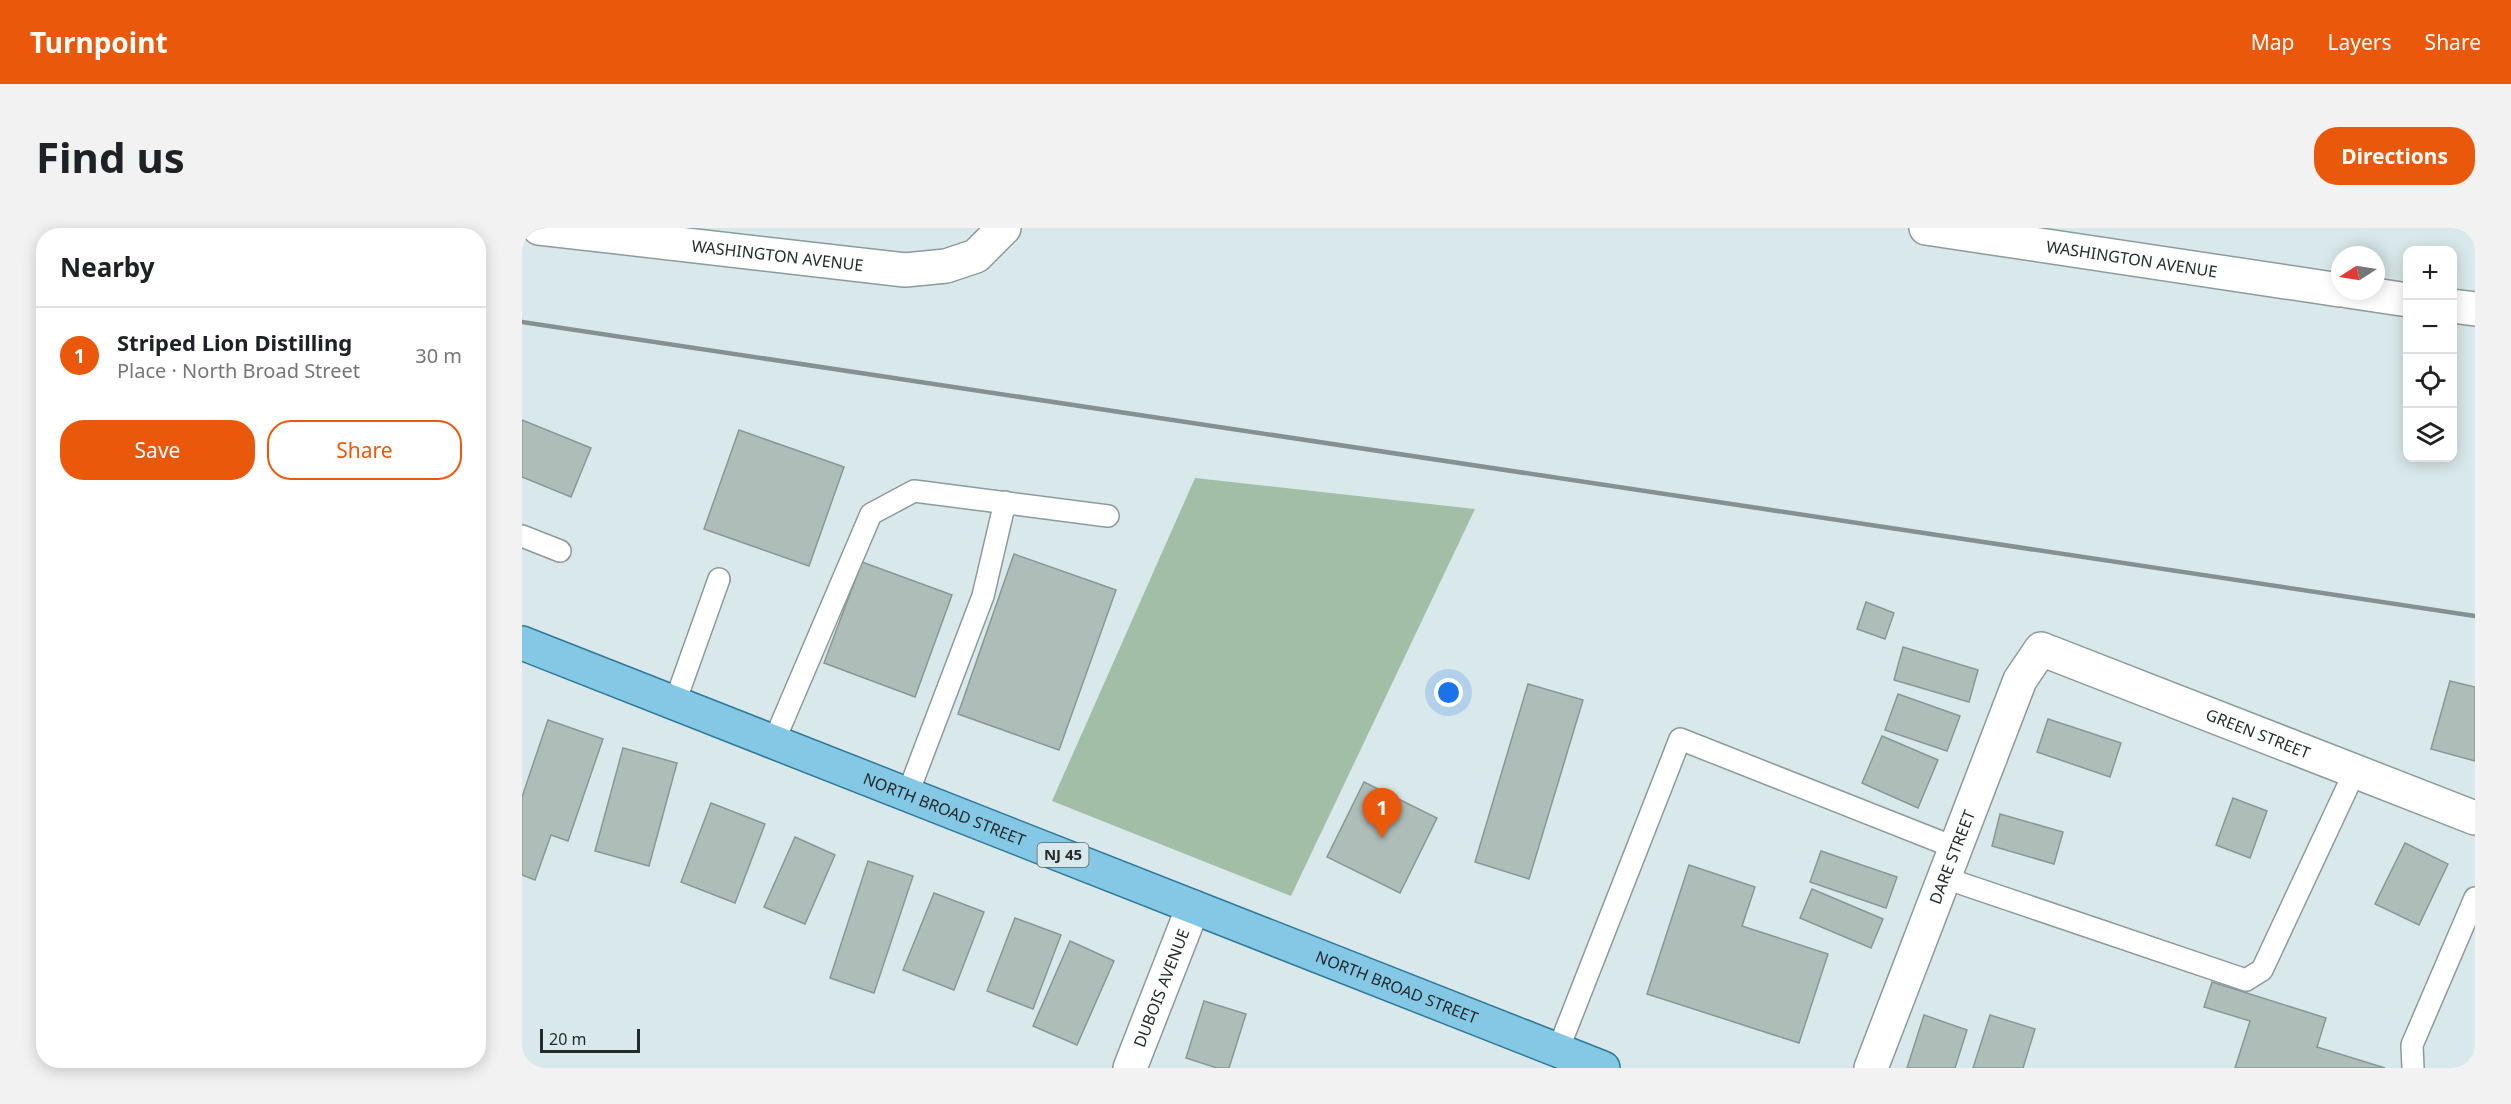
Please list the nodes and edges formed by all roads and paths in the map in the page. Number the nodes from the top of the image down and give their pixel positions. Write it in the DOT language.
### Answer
graph roads {
  1 [pos="539,228"];
  2 [pos="1004,228"];
  3 [pos="1926,228"];
  4 [pos="586,231"];
  5 [pos="2331,289"];
  6 [pos="2385,297"];
  7 [pos="2403,299"];
  8 [pos="2457,307"];
  9 [pos="2475,309"];
  10 [pos="1005,502"];
  11 [pos="1108,516"];
  12 [pos="522,536"];
  13 [pos="560,551"];
  14 [pos="719,579"];
  15 [pos="522,643"];
  16 [pos="2041,649"];
  17 [pos="675,702"];
  18 [pos="774,741"];
  19 [pos="2355,771"];
  20 [pos="908,793"];
  21 [pos="2475,818"];
  22 [pos="1956,848"];
  23 [pos="1945,878"];
  24 [pos="2475,898"];
  25 [pos="1193,908"];
  26 [pos="1558,1050"];
  27 [pos="1130,1068"];
  28 [pos="1603,1068"];
  29 [pos="1871,1068"];
  30 [pos="2413,1068"];
  1 -- 4 [label="street, WASHINGTON AVENUE"];
  2 -- 4 [label="street, WASHINGTON AVENUE"];
  3 -- 5 [label="street, WASHINGTON AVENUE"];
  6 -- 7 [label="street"];
  8 -- 9 [label="street"];
  10 -- 11 [label="lane"];
  10 -- 18 [label="lane"];
  10 -- 20 [label="lane"];
  12 -- 13 [label="lane"];
  14 -- 17 [label="lane"];
  15 -- 17 [label="main road, NORTH BROAD STREET / NJ 45"];
  16 -- 19 [label="street, GREEN STREET"];
  16 -- 22 [label="street, DARE STREET"];
  17 -- 18 [label="main road, NORTH BROAD STREET / NJ 45"];
  18 -- 20 [label="main road, NORTH BROAD STREET / NJ 45"];
  19 -- 21 [label="street, GREEN STREET"];
  19 -- 23 [label="lane"];
  20 -- 25 [label="main road, NORTH BROAD STREET / NJ 45"];
  22 -- 23 [label="street, DARE STREET"];
  22 -- 26 [label="lane"];
  23 -- 29 [label="street, DARE STREET"];
  24 -- 30 [label="lane"];
  25 -- 26 [label="main road, NORTH BROAD STREET / NJ 45"];
  25 -- 27 [label="street, DUBOIS AVENUE"];
  26 -- 28 [label="main road, NORTH BROAD STREET / NJ 45"];
}
